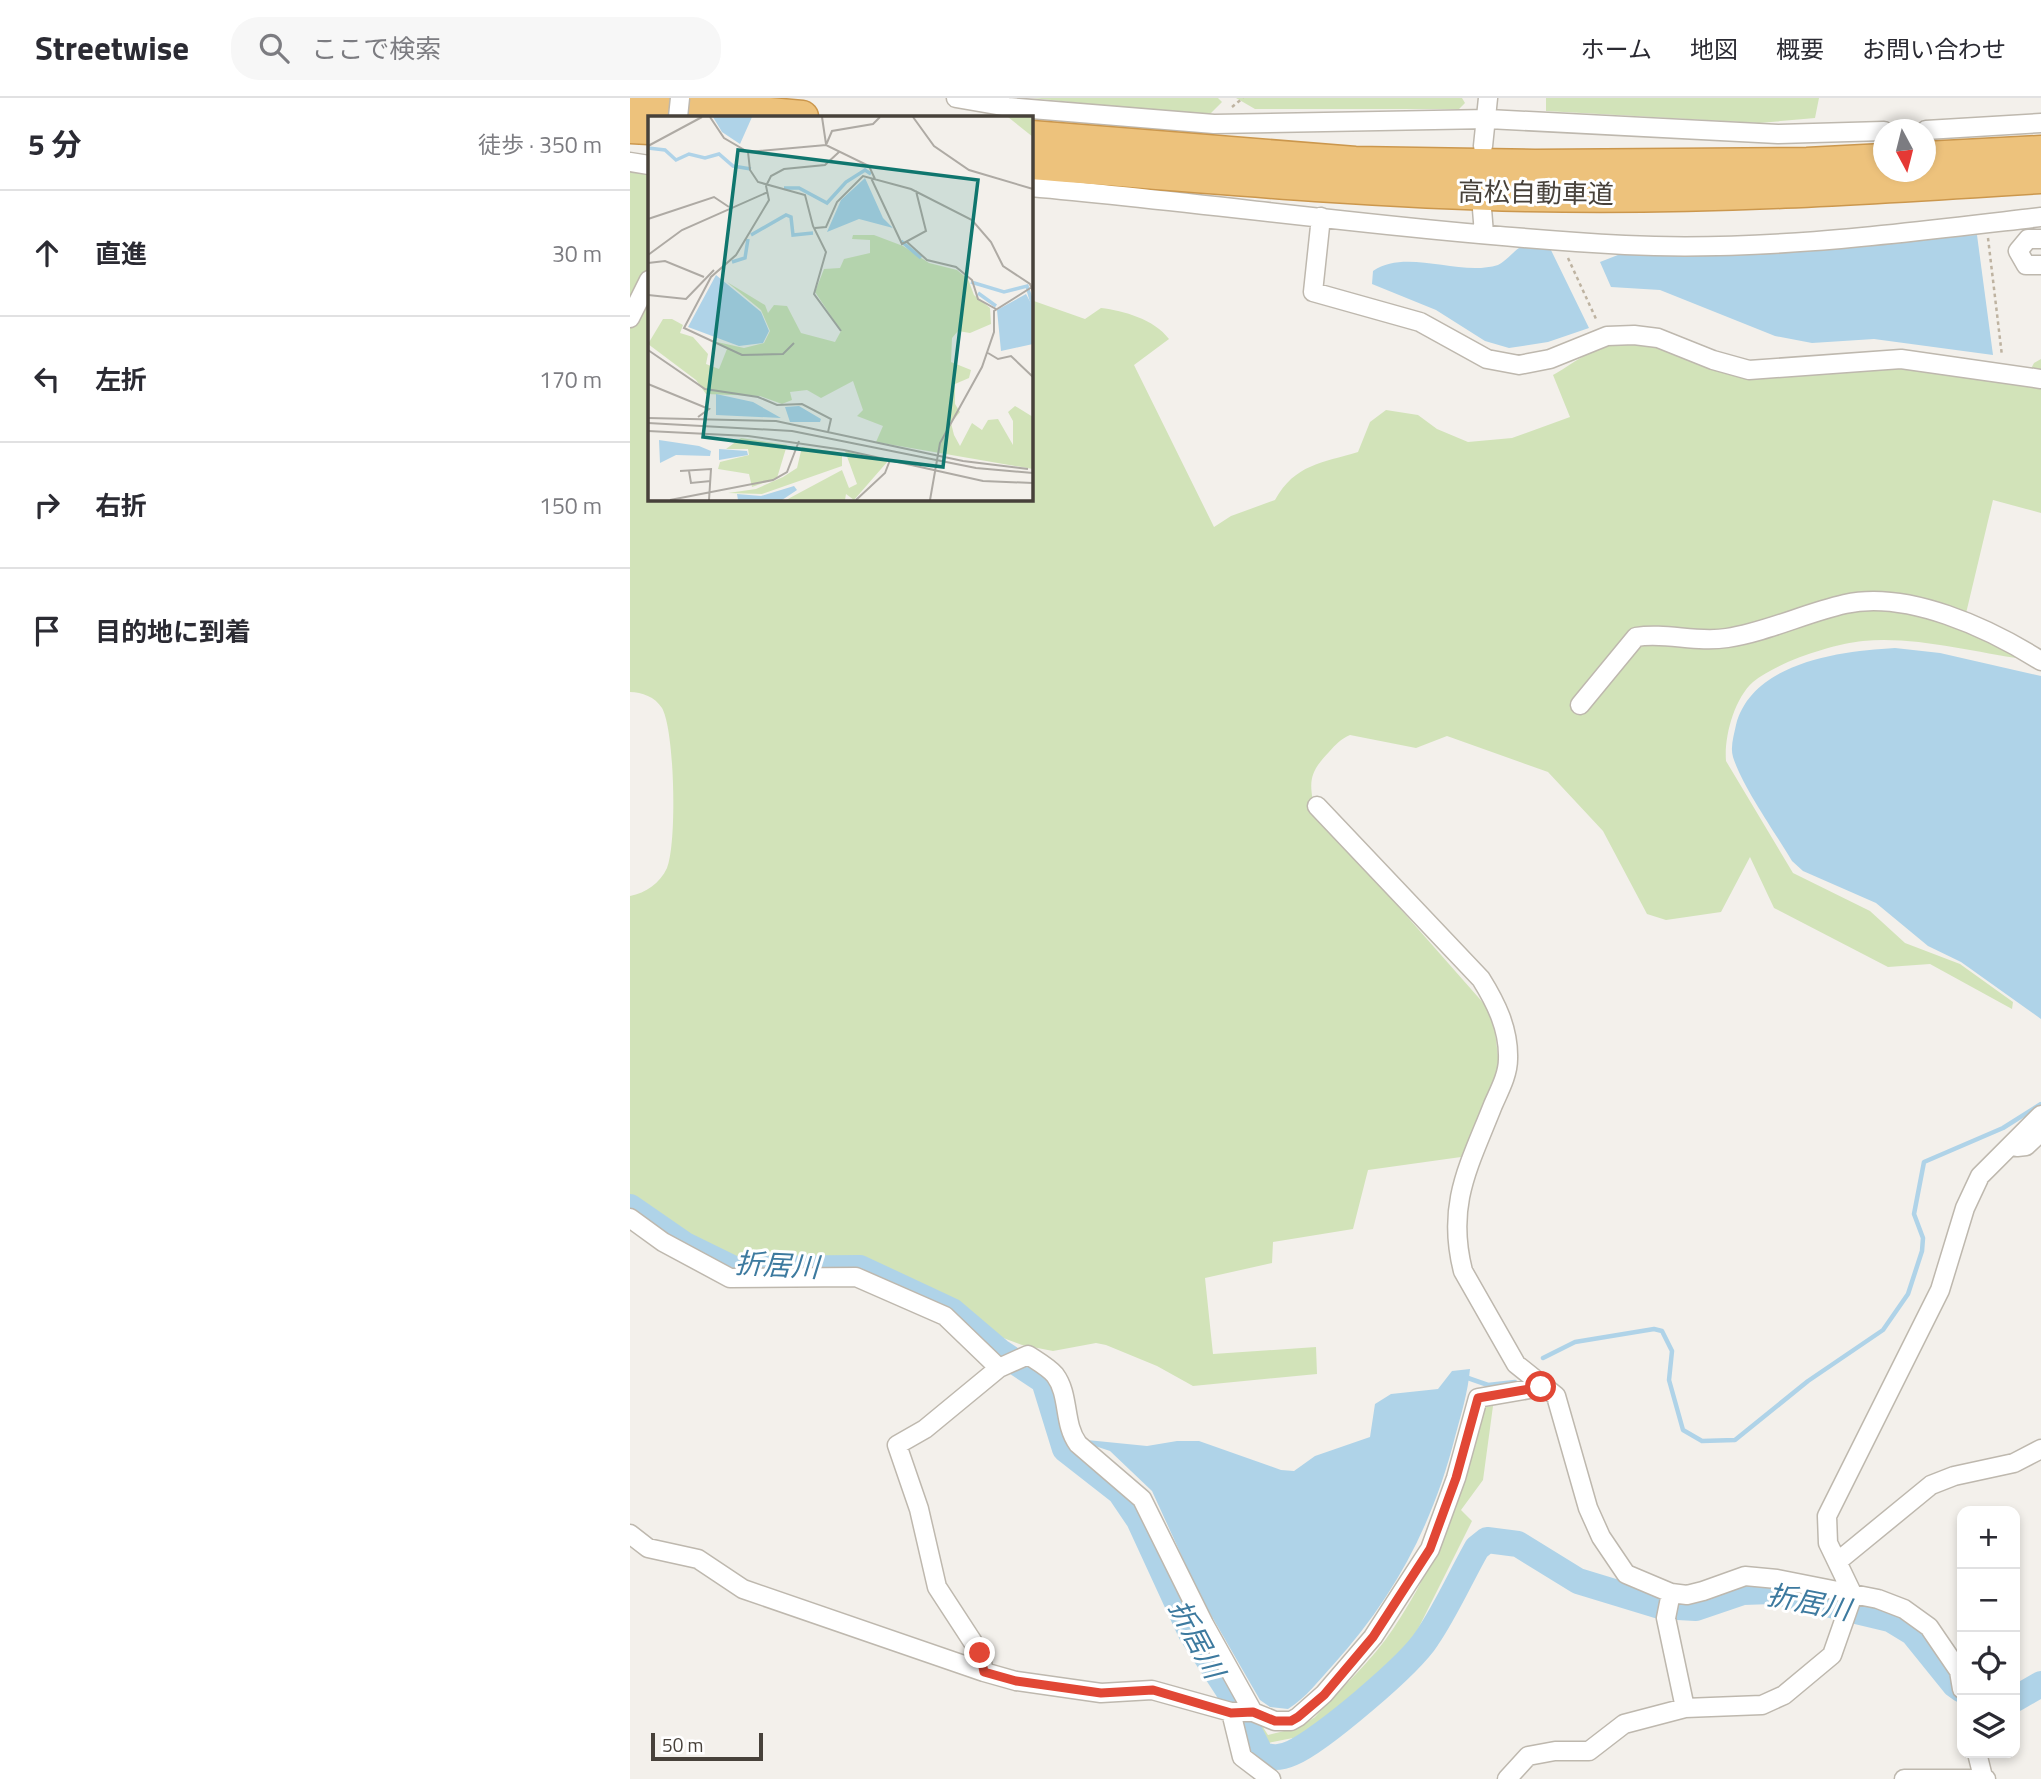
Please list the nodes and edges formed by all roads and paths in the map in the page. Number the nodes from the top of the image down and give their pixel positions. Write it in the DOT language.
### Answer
graph roads {
  1 [pos="680,98"];
  2 [pos="956,98"];
  3 [pos="1489,98"];
  4 [pos="630,101"];
  5 [pos="678,116"];
  6 [pos="791,116"];
  7 [pos="1488,119"];
  8 [pos="2041,123"];
  9 [pos="630,127"];
  10 [pos="648,128"];
  11 [pos="1936,129"];
  12 [pos="1873,131"];
  13 [pos="1032,137"];
  14 [pos="1483,146"];
  15 [pos="2041,152"];
  16 [pos="1936,157"];
  17 [pos="1873,161"];
  18 [pos="630,162"];
  19 [pos="1032,163"];
  20 [pos="648,165"];
  21 [pos="2041,177"];
  22 [pos="1032,187"];
  23 [pos="1482,209"];
  24 [pos="1321,217"];
  25 [pos="2041,217"];
  26 [pos="1987,223"];
  27 [pos="1484,234"];
  28 [pos="2041,239"];
  29 [pos="1567,240"];
  30 [pos="2041,265"];
  31 [pos="648,282"];
  32 [pos="630,318"];
  33 [pos="1607,336"];
  34 [pos="2004,374"];
  35 [pos="2041,379"];
  36 [pos="2041,661"];
  37 [pos="1580,705"];
  38 [pos="1317,806"];
  39 [pos="2041,1115"];
  40 [pos="2041,1132"];
  41 [pos="2006,1149"];
  42 [pos="630,1218"];
  43 [pos="1010,1364"];
  44 [pos="1541,1387"];
  45 [pos="2041,1449"];
  46 [pos="630,1534"];
  47 [pos="1837,1562"];
  48 [pos="1850,1603"];
  49 [pos="1669,1604"];
  50 [pos="1957,1668"];
  51 [pos="984,1672"];
  52 [pos="1685,1708"];
  53 [pos="1241,1712"];
  54 [pos="1978,1758"];
  55 [pos="1984,1778"];
  56 [pos="1271,1779"];
  57 [pos="1507,1779"];
  58 [pos="1904,1779"];
  1 -- 5 [label="street, bridge"];
  2 -- 7 [label="street"];
  3 -- 7 [label="street"];
  4 -- 6 [label="highway"];
  7 -- 12 [label="street"];
  7 -- 14 [label="street"];
  8 -- 11 [label="street"];
  9 -- 10 [label="highway"];
  13 -- 17 [label="highway, 高松自動車道"];
  15 -- 16 [label="highway"];
  18 -- 20 [label="street"];
  19 -- 21 [label="highway, 高松自動車道"];
  22 -- 24 [label="street"];
  23 -- 27 [label="street"];
  24 -- 27 [label="street"];
  24 -- 33 [label="street"];
  25 -- 26 [label="street"];
  26 -- 29 [label="street"];
  26 -- 34 [label="path"];
  27 -- 29 [label="street"];
  28 -- 30 [label="street"];
  29 -- 33 [label="path"];
  31 -- 32 [label="street"];
  33 -- 34 [label="street"];
  34 -- 35 [label="street"];
  36 -- 37 [label="street"];
  38 -- 44 [label="street"];
  39 -- 41 [label="street"];
  40 -- 41 [label="street"];
  41 -- 47 [label="street"];
  42 -- 43 [label="street"];
  43 -- 51 [label="street"];
  43 -- 53 [label="street"];
  44 -- 49 [label="street"];
  44 -- 53 [label="street"];
  45 -- 47 [label="street"];
  46 -- 51 [label="street"];
  47 -- 48 [label="street"];
  48 -- 49 [label="street"];
  48 -- 50 [label="street"];
  48 -- 52 [label="street"];
  49 -- 52 [label="street"];
  51 -- 53 [label="street"];
  52 -- 57 [label="street"];
  53 -- 56 [label="street"];
  54 -- 55 [label="street"];
  55 -- 58 [label="street"];
}
